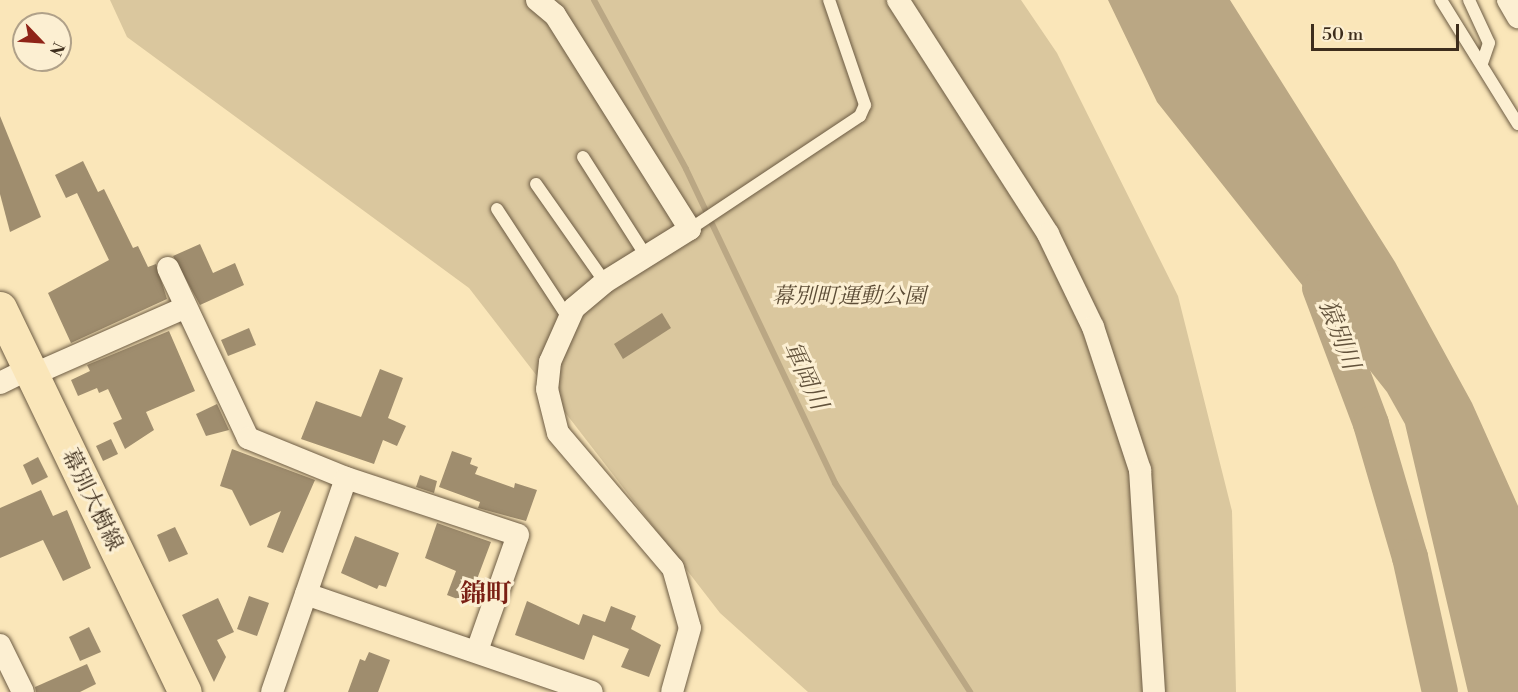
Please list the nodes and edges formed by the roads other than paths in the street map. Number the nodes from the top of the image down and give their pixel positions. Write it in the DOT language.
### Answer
graph roads {
  1 [pos="537,0"];
  2 [pos="830,0"];
  3 [pos="898,0"];
  4 [pos="1441,0"];
  5 [pos="1469,0"];
  6 [pos="1508,0"];
  7 [pos="1518,17"];
  8 [pos="1482,63"];
  9 [pos="1518,124"];
  10 [pos="582,157"];
  11 [pos="536,184"];
  12 [pos="497,209"];
  13 [pos="690,229"];
  14 [pos="646,256"];
  15 [pos="168,268"];
  16 [pos="605,282"];
  17 [pos="186,307"];
  18 [pos="0,308"];
  19 [pos="569,319"];
  20 [pos="31,372"];
  21 [pos="0,383"];
  22 [pos="346,478"];
  23 [pos="306,594"];
  24 [pos="0,645"];
  25 [pos="477,651"];
  26 [pos="23,692"];
  27 [pos="185,692"];
  28 [pos="272,692"];
  29 [pos="592,692"];
  30 [pos="672,692"];
  31 [pos="1154,692"];
  1 -- 13 [label="street"];
  2 -- 13 [label="lane"];
  3 -- 31 [label="street"];
  4 -- 8 [label="lane"];
  5 -- 8 [label="lane"];
  6 -- 7 [label="street"];
  8 -- 9 [label="lane"];
  10 -- 14 [label="lane"];
  11 -- 16 [label="lane"];
  12 -- 19 [label="lane"];
  13 -- 14 [label="street"];
  14 -- 16 [label="street"];
  15 -- 17 [label="street"];
  16 -- 19 [label="street"];
  17 -- 20 [label="street"];
  17 -- 22 [label="street"];
  18 -- 20 [label="main road, 幕別大樹線"];
  19 -- 30 [label="street"];
  20 -- 21 [label="street"];
  20 -- 27 [label="main road, 幕別大樹線"];
  22 -- 23 [label="street"];
  22 -- 25 [label="street"];
  23 -- 25 [label="street"];
  23 -- 28 [label="street"];
  24 -- 26 [label="street"];
  25 -- 29 [label="street"];
}
